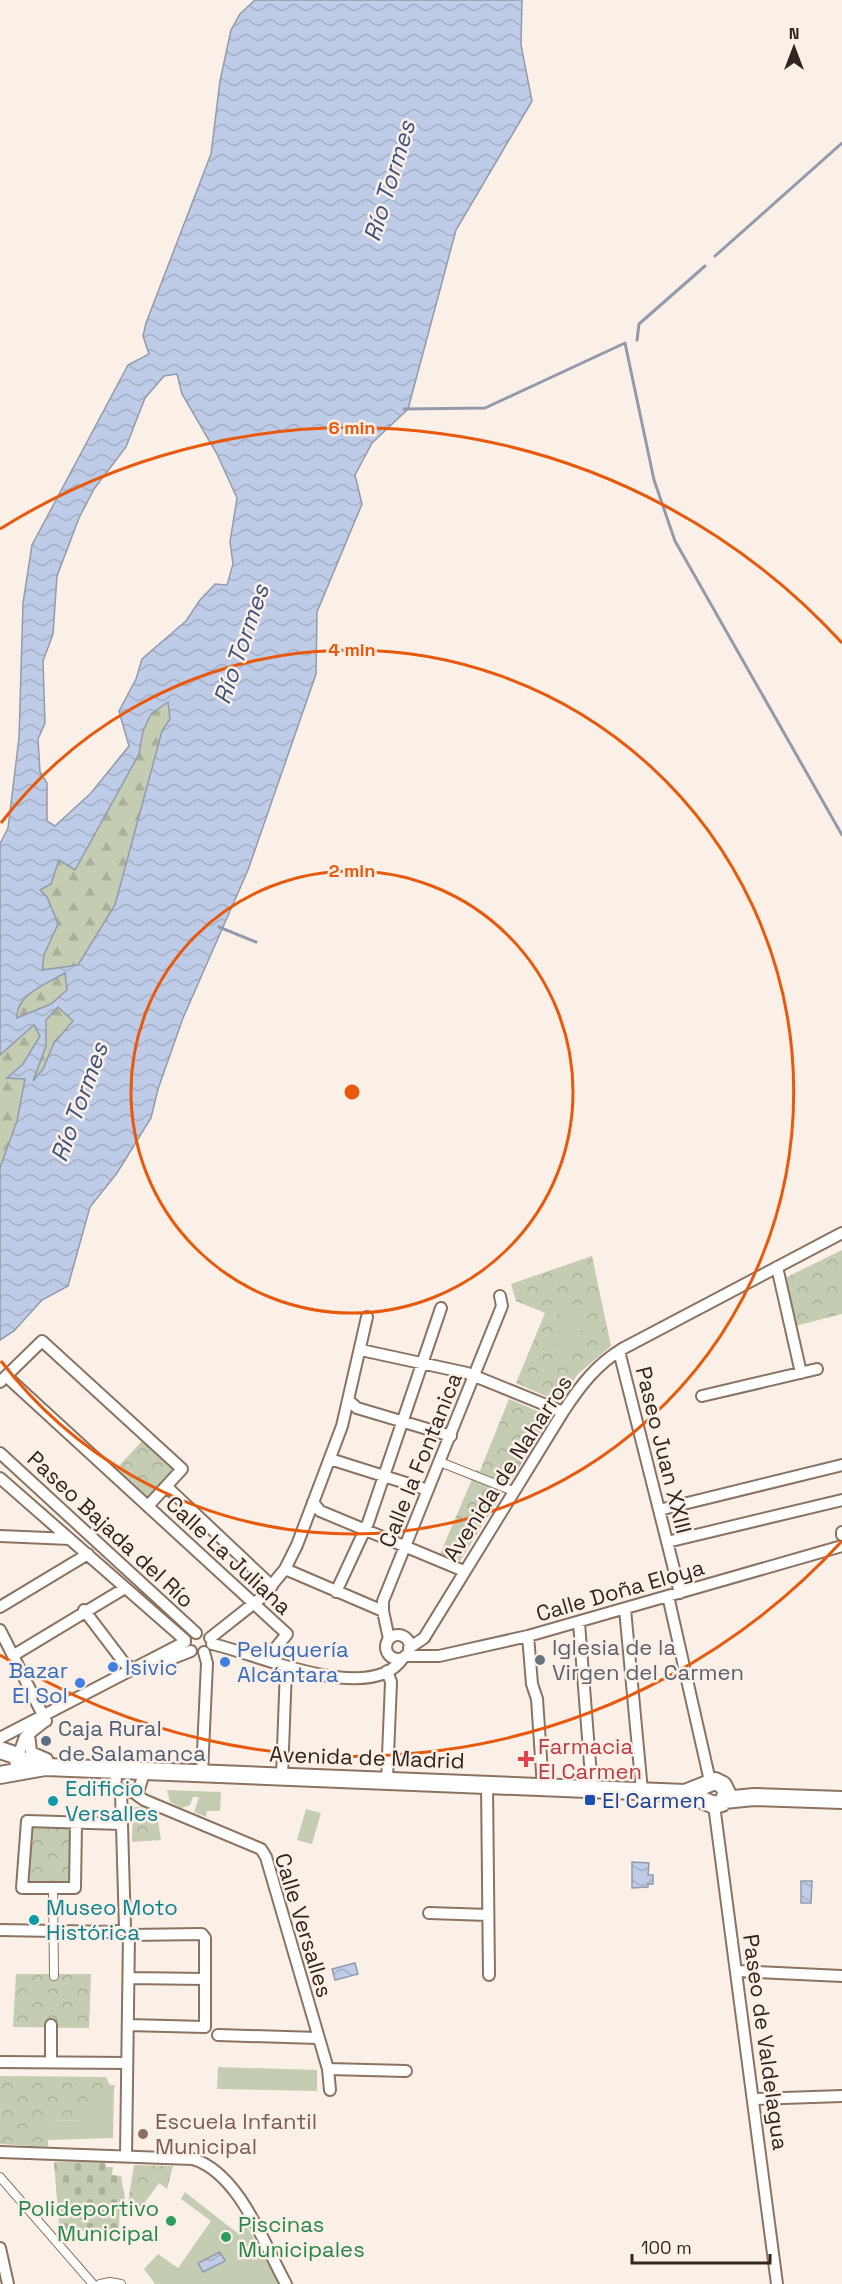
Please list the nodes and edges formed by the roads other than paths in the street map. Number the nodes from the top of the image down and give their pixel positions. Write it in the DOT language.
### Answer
graph roads {
  1 [pos="842,1233"];
  2 [pos="777,1267"];
  3 [pos="500,1296"];
  4 [pos="441,1308"];
  5 [pos="367,1317"];
  6 [pos="361,1350"];
  7 [pos="620,1351"];
  8 [pos="422,1363"];
  9 [pos="817,1369"];
  10 [pos="801,1372"];
  11 [pos="475,1377"];
  12 [pos="3,1379"];
  13 [pos="702,1396"];
  14 [pos="348,1401"];
  15 [pos="563,1412"];
  16 [pos="404,1421"];
  17 [pos="451,1436"];
  18 [pos="0,1453"];
  19 [pos="330,1459"];
  20 [pos="440,1462"];
  21 [pos="842,1465"];
  22 [pos="384,1476"];
  23 [pos="0,1478"];
  24 [pos="166,1487"];
  25 [pos="428,1490"];
  26 [pos="513,1491"];
  27 [pos="842,1500"];
  28 [pos="313,1502"];
  29 [pos="148,1506"];
  30 [pos="658,1509"];
  31 [pos="364,1529"];
  32 [pos="0,1536"];
  33 [pos="70,1539"];
  34 [pos="667,1542"];
  35 [pos="842,1546"];
  36 [pos="405,1547"];
  37 [pos="88,1554"];
  38 [pos="285,1569"];
  39 [pos="464,1571"];
  40 [pos="272,1586"];
  41 [pos="125,1588"];
  42 [pos="336,1592"];
  43 [pos="680,1593"];
  44 [pos="668,1596"];
  45 [pos="253,1605"];
  46 [pos="0,1607"];
  47 [pos="626,1609"];
  48 [pos="84,1610"];
  49 [pos="383,1611"];
  50 [pos="579,1623"];
  51 [pos="0,1630"];
  52 [pos="196,1633"];
  53 [pos="528,1636"];
  54 [pos="389,1639"];
  55 [pos="211,1641"];
  56 [pos="187,1644"];
  57 [pos="405,1650"];
  58 [pos="204,1652"];
  59 [pos="387,1654"];
  60 [pos="14,1655"];
  61 [pos="266,1660"];
  62 [pos="286,1668"];
  63 [pos="135,1670"];
  64 [pos="387,1671"];
  65 [pos="373,1675"];
  66 [pos="45,1718"];
  67 [pos="29,1733"];
  68 [pos="0,1738"];
  69 [pos="0,1750"];
  70 [pos="19,1757"];
  71 [pos="46,1767"];
  72 [pos="84,1768"];
  73 [pos="202,1773"];
  74 [pos="6,1775"];
  75 [pos="282,1776"];
  76 [pos="144,1777"];
  77 [pos="387,1780"];
  78 [pos="117,1782"];
  79 [pos="487,1785"];
  80 [pos="543,1787"];
  81 [pos="592,1789"];
  82 [pos="642,1791"];
  83 [pos="133,1792"];
  84 [pos="714,1794"];
  85 [pos="842,1800"];
  86 [pos="153,1803"];
  87 [pos="76,1823"];
  88 [pos="122,1824"];
  89 [pos="53,1888"];
  90 [pos="429,1913"];
  91 [pos="488,1915"];
  92 [pos="0,1930"];
  93 [pos="53,1931"];
  94 [pos="127,1932"];
  95 [pos="737,1971"];
  96 [pos="489,1975"];
  97 [pos="54,1976"];
  98 [pos="842,1976"];
  99 [pos="129,1978"];
  100 [pos="205,1979"];
  101 [pos="51,2025"];
  102 [pos="128,2025"];
  103 [pos="218,2036"];
  104 [pos="318,2038"];
  105 [pos="0,2062"];
  106 [pos="51,2062"];
  107 [pos="127,2063"];
  108 [pos="328,2069"];
  109 [pos="406,2071"];
  110 [pos="330,2090"];
  111 [pos="842,2096"];
  112 [pos="754,2099"];
  113 [pos="0,2152"];
  114 [pos="126,2156"];
  115 [pos="0,2177"];
  116 [pos="0,2248"];
  117 [pos="8,2284"];
  118 [pos="93,2284"];
  119 [pos="100,2284"];
  120 [pos="121,2284"];
  121 [pos="286,2284"];
  122 [pos="777,2284"];
  1 -- 2 [label="street, Avenida de Naharros"];
  2 -- 7 [label="street, Avenida de Naharros"];
  2 -- 10 [label="street"];
  3 -- 11 [label="street, Calle la Fontanica"];
  4 -- 8 [label="street"];
  5 -- 6 [label="street"];
  6 -- 8 [label="street"];
  6 -- 14 [label="street"];
  7 -- 15 [label="street, Avenida de Naharros"];
  7 -- 30 [label="street, Paseo Juan XXIII"];
  8 -- 11 [label="street"];
  8 -- 16 [label="street"];
  9 -- 10 [label="street"];
  10 -- 13 [label="street"];
  11 -- 15 [label="street"];
  11 -- 17 [label="street, Calle la Fontanica"];
  12 -- 24 [label="street"];
  12 -- 29 [label="street, Calle La Juliana"];
  14 -- 16 [label="street"];
  14 -- 19 [label="street"];
  15 -- 26 [label="street, Avenida de Naharros"];
  16 -- 17 [label="street"];
  16 -- 22 [label="street"];
  17 -- 20 [label="street, Calle la Fontanica"];
  18 -- 52 [label="street, Paseo Bajada del Río"];
  19 -- 22 [label="street"];
  19 -- 28 [label="street"];
  20 -- 25 [label="street, Calle la Fontanica"];
  20 -- 26 [label="street"];
  21 -- 30 [label="street"];
  22 -- 25 [label="street"];
  22 -- 31 [label="street"];
  23 -- 33 [label="street, Paseo Bajada del Río"];
  24 -- 29 [label="street"];
  24 -- 40 [label="street"];
  25 -- 36 [label="street, Calle la Fontanica"];
  26 -- 39 [label="street, Avenida de Naharros"];
  27 -- 34 [label="street"];
  28 -- 31 [label="street"];
  28 -- 38 [label="street"];
  29 -- 45 [label="street, Calle La Juliana"];
  30 -- 34 [label="street, Paseo Juan XXIII"];
  31 -- 36 [label="street"];
  31 -- 42 [label="street"];
  32 -- 33 [label="street"];
  33 -- 37 [label="street, Paseo Bajada del Río"];
  34 -- 43 [label="street, Paseo Juan XXIII"];
  35 -- 43 [label="street, Calle Doña Eloya"];
  36 -- 39 [label="street"];
  36 -- 49 [label="street, Calle la Fontanica"];
  37 -- 41 [label="street, Paseo Bajada del Río"];
  37 -- 46 [label="street"];
  38 -- 40 [label="street"];
  38 -- 42 [label="street"];
  39 -- 57 [label="street, Avenida de Naharros"];
  40 -- 45 [label="street"];
  41 -- 48 [label="street"];
  41 -- 56 [label="street, Paseo Bajada del Río"];
  42 -- 49 [label="street"];
  43 -- 44 [label="street, Calle Doña Eloya"];
  44 -- 47 [label="street, Calle Doña Eloya"];
  44 -- 84 [label="street"];
  45 -- 55 [label="street"];
  45 -- 61 [label="street, Calle La Juliana"];
  47 -- 50 [label="street, Calle Doña Eloya"];
  47 -- 82 [label="street"];
  48 -- 60 [label="street"];
  48 -- 63 [label="street"];
  49 -- 54 [label="street, Calle la Fontanica"];
  50 -- 53 [label="street, Calle Doña Eloya"];
  50 -- 81 [label="street"];
  51 -- 60 [label="street"];
  52 -- 55 [label="street, Avenida de Naharros"];
  52 -- 56 [label="street"];
  53 -- 57 [label="street, Calle Doña Eloya"];
  53 -- 80 [label="street"];
  54 -- 57 [label="street"];
  54 -- 59 [label="street"];
  55 -- 58 [label="street"];
  55 -- 61 [label="street, Avenida de Naharros"];
  56 -- 58 [label="street"];
  56 -- 63 [label="street"];
  56 -- 66 [label="street"];
  57 -- 59 [label="street"];
  57 -- 64 [label="street, Avenida de Naharros"];
  58 -- 73 [label="street"];
  59 -- 65 [label="street"];
  60 -- 66 [label="street"];
  61 -- 62 [label="street, Avenida de Naharros"];
  62 -- 65 [label="street, Avenida de Naharros"];
  62 -- 75 [label="street"];
  63 -- 66 [label="street"];
  64 -- 65 [label="street, Avenida de Naharros"];
  64 -- 77 [label="street"];
  66 -- 67 [label="street"];
  66 -- 68 [label="street"];
  67 -- 70 [label="street"];
  67 -- 72 [label="street"];
  69 -- 70 [label="highway, Avenida de Madrid"];
  70 -- 71 [label="highway, Avenida de Madrid"];
  70 -- 74 [label="highway"];
  71 -- 72 [label="highway, Avenida de Madrid"];
  71 -- 74 [label="highway, Avenida de Madrid"];
  72 -- 78 [label="highway, Avenida de Madrid"];
  73 -- 75 [label="highway, Avenida de Madrid"];
  73 -- 76 [label="highway, Avenida de Madrid"];
  75 -- 77 [label="highway, Avenida de Madrid"];
  76 -- 78 [label="highway, Avenida de Madrid"];
  76 -- 83 [label="street"];
  76 -- 86 [label="street"];
  77 -- 79 [label="highway, Avenida de Madrid"];
  78 -- 83 [label="street"];
  78 -- 88 [label="street"];
  79 -- 80 [label="highway, Avenida de Madrid"];
  79 -- 91 [label="street"];
  80 -- 81 [label="highway, Avenida de Madrid"];
  81 -- 82 [label="highway, Avenida de Madrid"];
  82 -- 84 [label="highway, Avenida de Madrid"];
  83 -- 86 [label="street, Calle Versalles"];
  84 -- 85 [label="highway"];
  84 -- 95 [label="street, Paseo de Valdelagua"];
  86 -- 104 [label="street, Calle Versalles"];
  87 -- 88 [label="street"];
  87 -- 89 [label="street"];
  87 -- 89 [label="street"];
  88 -- 94 [label="street"];
  89 -- 93 [label="street"];
  90 -- 91 [label="street"];
  91 -- 96 [label="street"];
  92 -- 93 [label="street"];
  93 -- 94 [label="street"];
  93 -- 97 [label="street"];
  94 -- 99 [label="street"];
  94 -- 100 [label="street"];
  95 -- 98 [label="street"];
  95 -- 112 [label="street, Paseo de Valdelagua"];
  99 -- 100 [label="street"];
  99 -- 102 [label="street"];
  100 -- 102 [label="street"];
  101 -- 106 [label="street"];
  102 -- 107 [label="street"];
  103 -- 104 [label="street"];
  104 -- 108 [label="street, Calle Versalles"];
  105 -- 106 [label="street"];
  106 -- 107 [label="street"];
  107 -- 114 [label="street"];
  108 -- 109 [label="street"];
  108 -- 110 [label="street, Calle Versalles"];
  111 -- 112 [label="street"];
  112 -- 122 [label="street, Paseo de Valdelagua"];
  113 -- 114 [label="street"];
  114 -- 121 [label="street"];
  115 -- 118 [label="street"];
  116 -- 117 [label="street"];
  119 -- 120 [label="street"];
}
